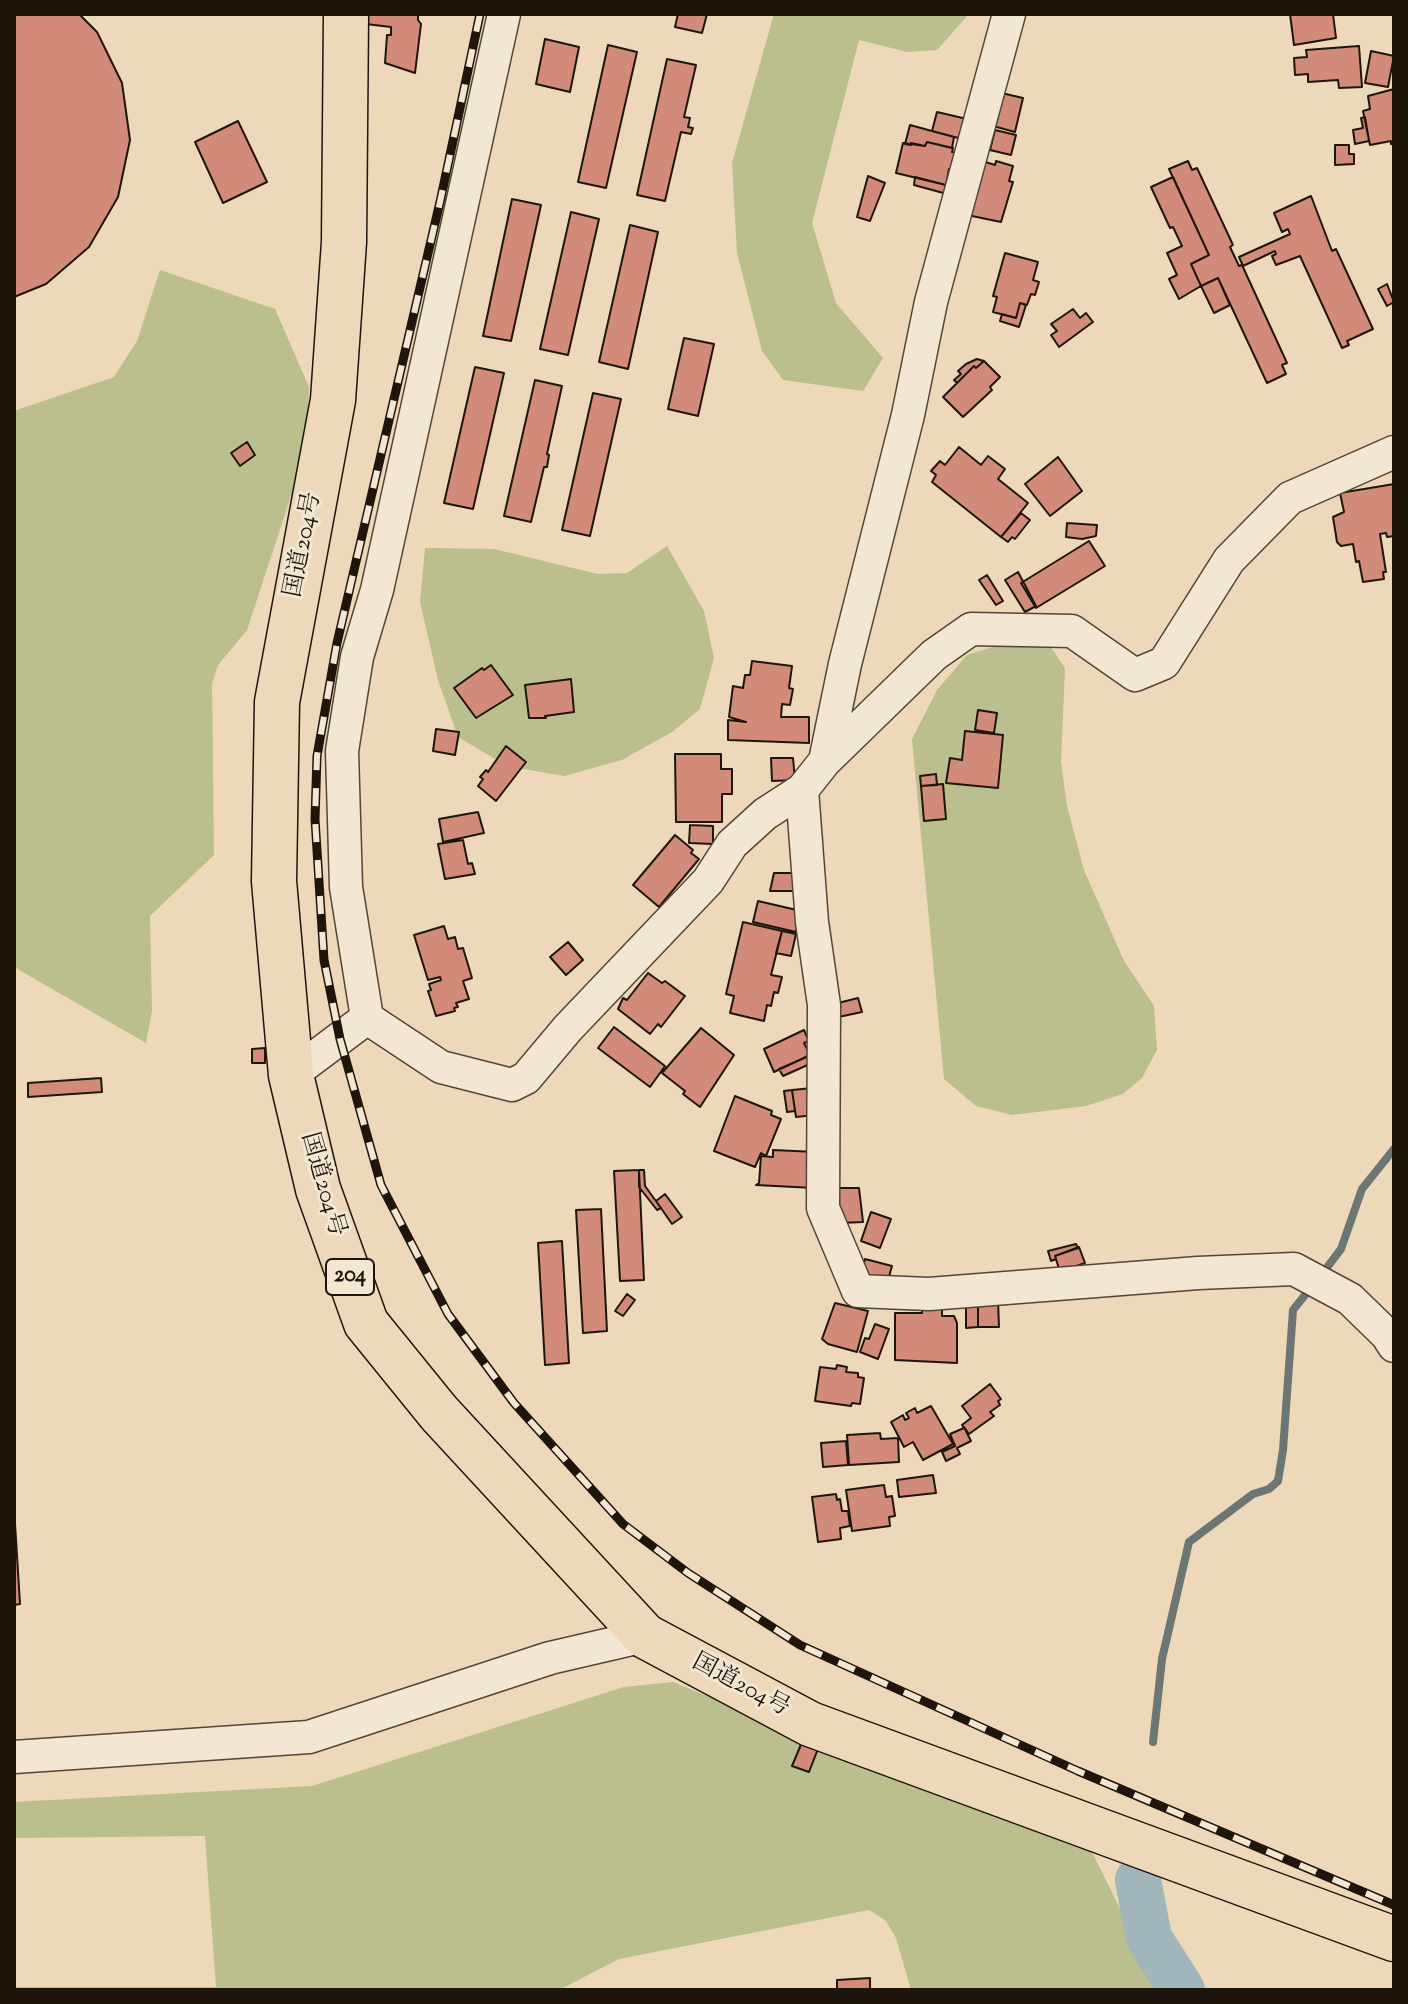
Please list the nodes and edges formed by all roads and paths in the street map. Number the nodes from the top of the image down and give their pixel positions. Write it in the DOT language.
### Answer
graph roads {
  1 [pos="346,14"];
  2 [pos="504,14"];
  3 [pos="1009,14"];
  4 [pos="1394,452"];
  5 [pos="825,761"];
  6 [pos="802,790"];
  7 [pos="367,1018"];
  8 [pos="291,1075"];
  9 [pos="1394,1346"];
  10 [pos="645,1636"];
  11 [pos="14,1757"];
  12 [pos="1394,1939"];
  1 -- 8 [label="highway, 国道204号 / 204"];
  2 -- 7 [label="street"];
  3 -- 5 [label="street"];
  4 -- 5 [label="street"];
  5 -- 6 [label="street"];
  6 -- 7 [label="street"];
  6 -- 9 [label="street"];
  7 -- 8 [label="street"];
  8 -- 10 [label="highway, 国道204号 / 204"];
  10 -- 11 [label="street"];
  10 -- 12 [label="highway, 国道204号 / 204"];
}
